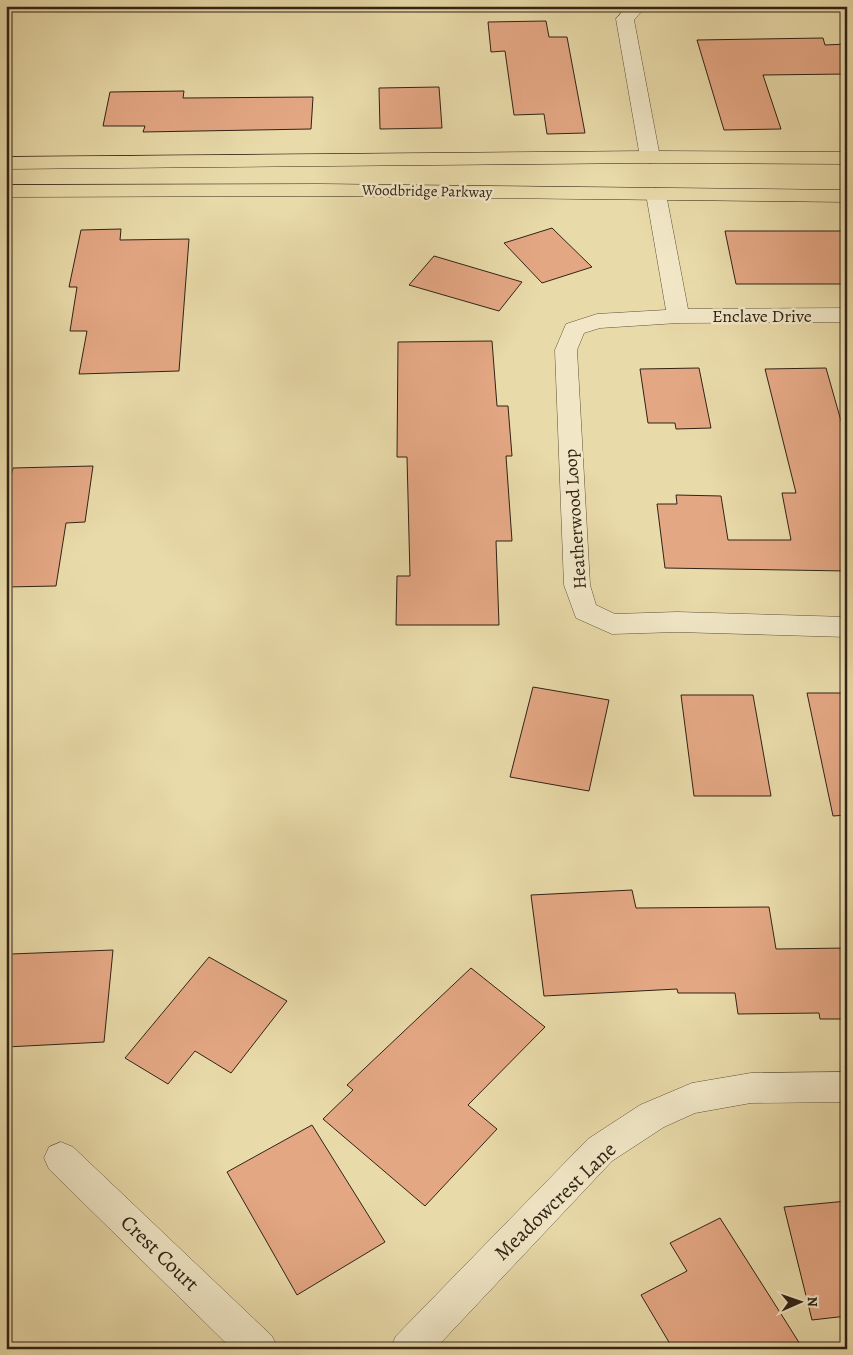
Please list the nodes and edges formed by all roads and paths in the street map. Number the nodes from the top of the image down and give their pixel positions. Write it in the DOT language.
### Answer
graph roads {
  1 [pos="644,6"];
  2 [pos="650,157"];
  3 [pos="847,158"];
  4 [pos="6,163"];
  5 [pos="6,191"];
  6 [pos="656,194"];
  7 [pos="847,196"];
  8 [pos="847,315"];
  9 [pos="678,316"];
  10 [pos="847,627"];
  11 [pos="847,1087"];
  12 [pos="61,1158"];
  13 [pos="259,1349"];
  14 [pos="408,1349"];
  1 -- 2 [label="street"];
  2 -- 3 [label="main road, Woodbridge Parkway"];
  2 -- 4 [label="main road, Woodbridge Parkway"];
  5 -- 6 [label="main road, Woodbridge Parkway"];
  6 -- 7 [label="main road, Woodbridge Parkway"];
  6 -- 9 [label="street"];
  8 -- 9 [label="street, Enclave Drive"];
  9 -- 10 [label="street, Heatherwood Loop"];
  11 -- 14 [label="street, Meadowcrest Lane"];
  12 -- 13 [label="street, Crest Court"];
}
